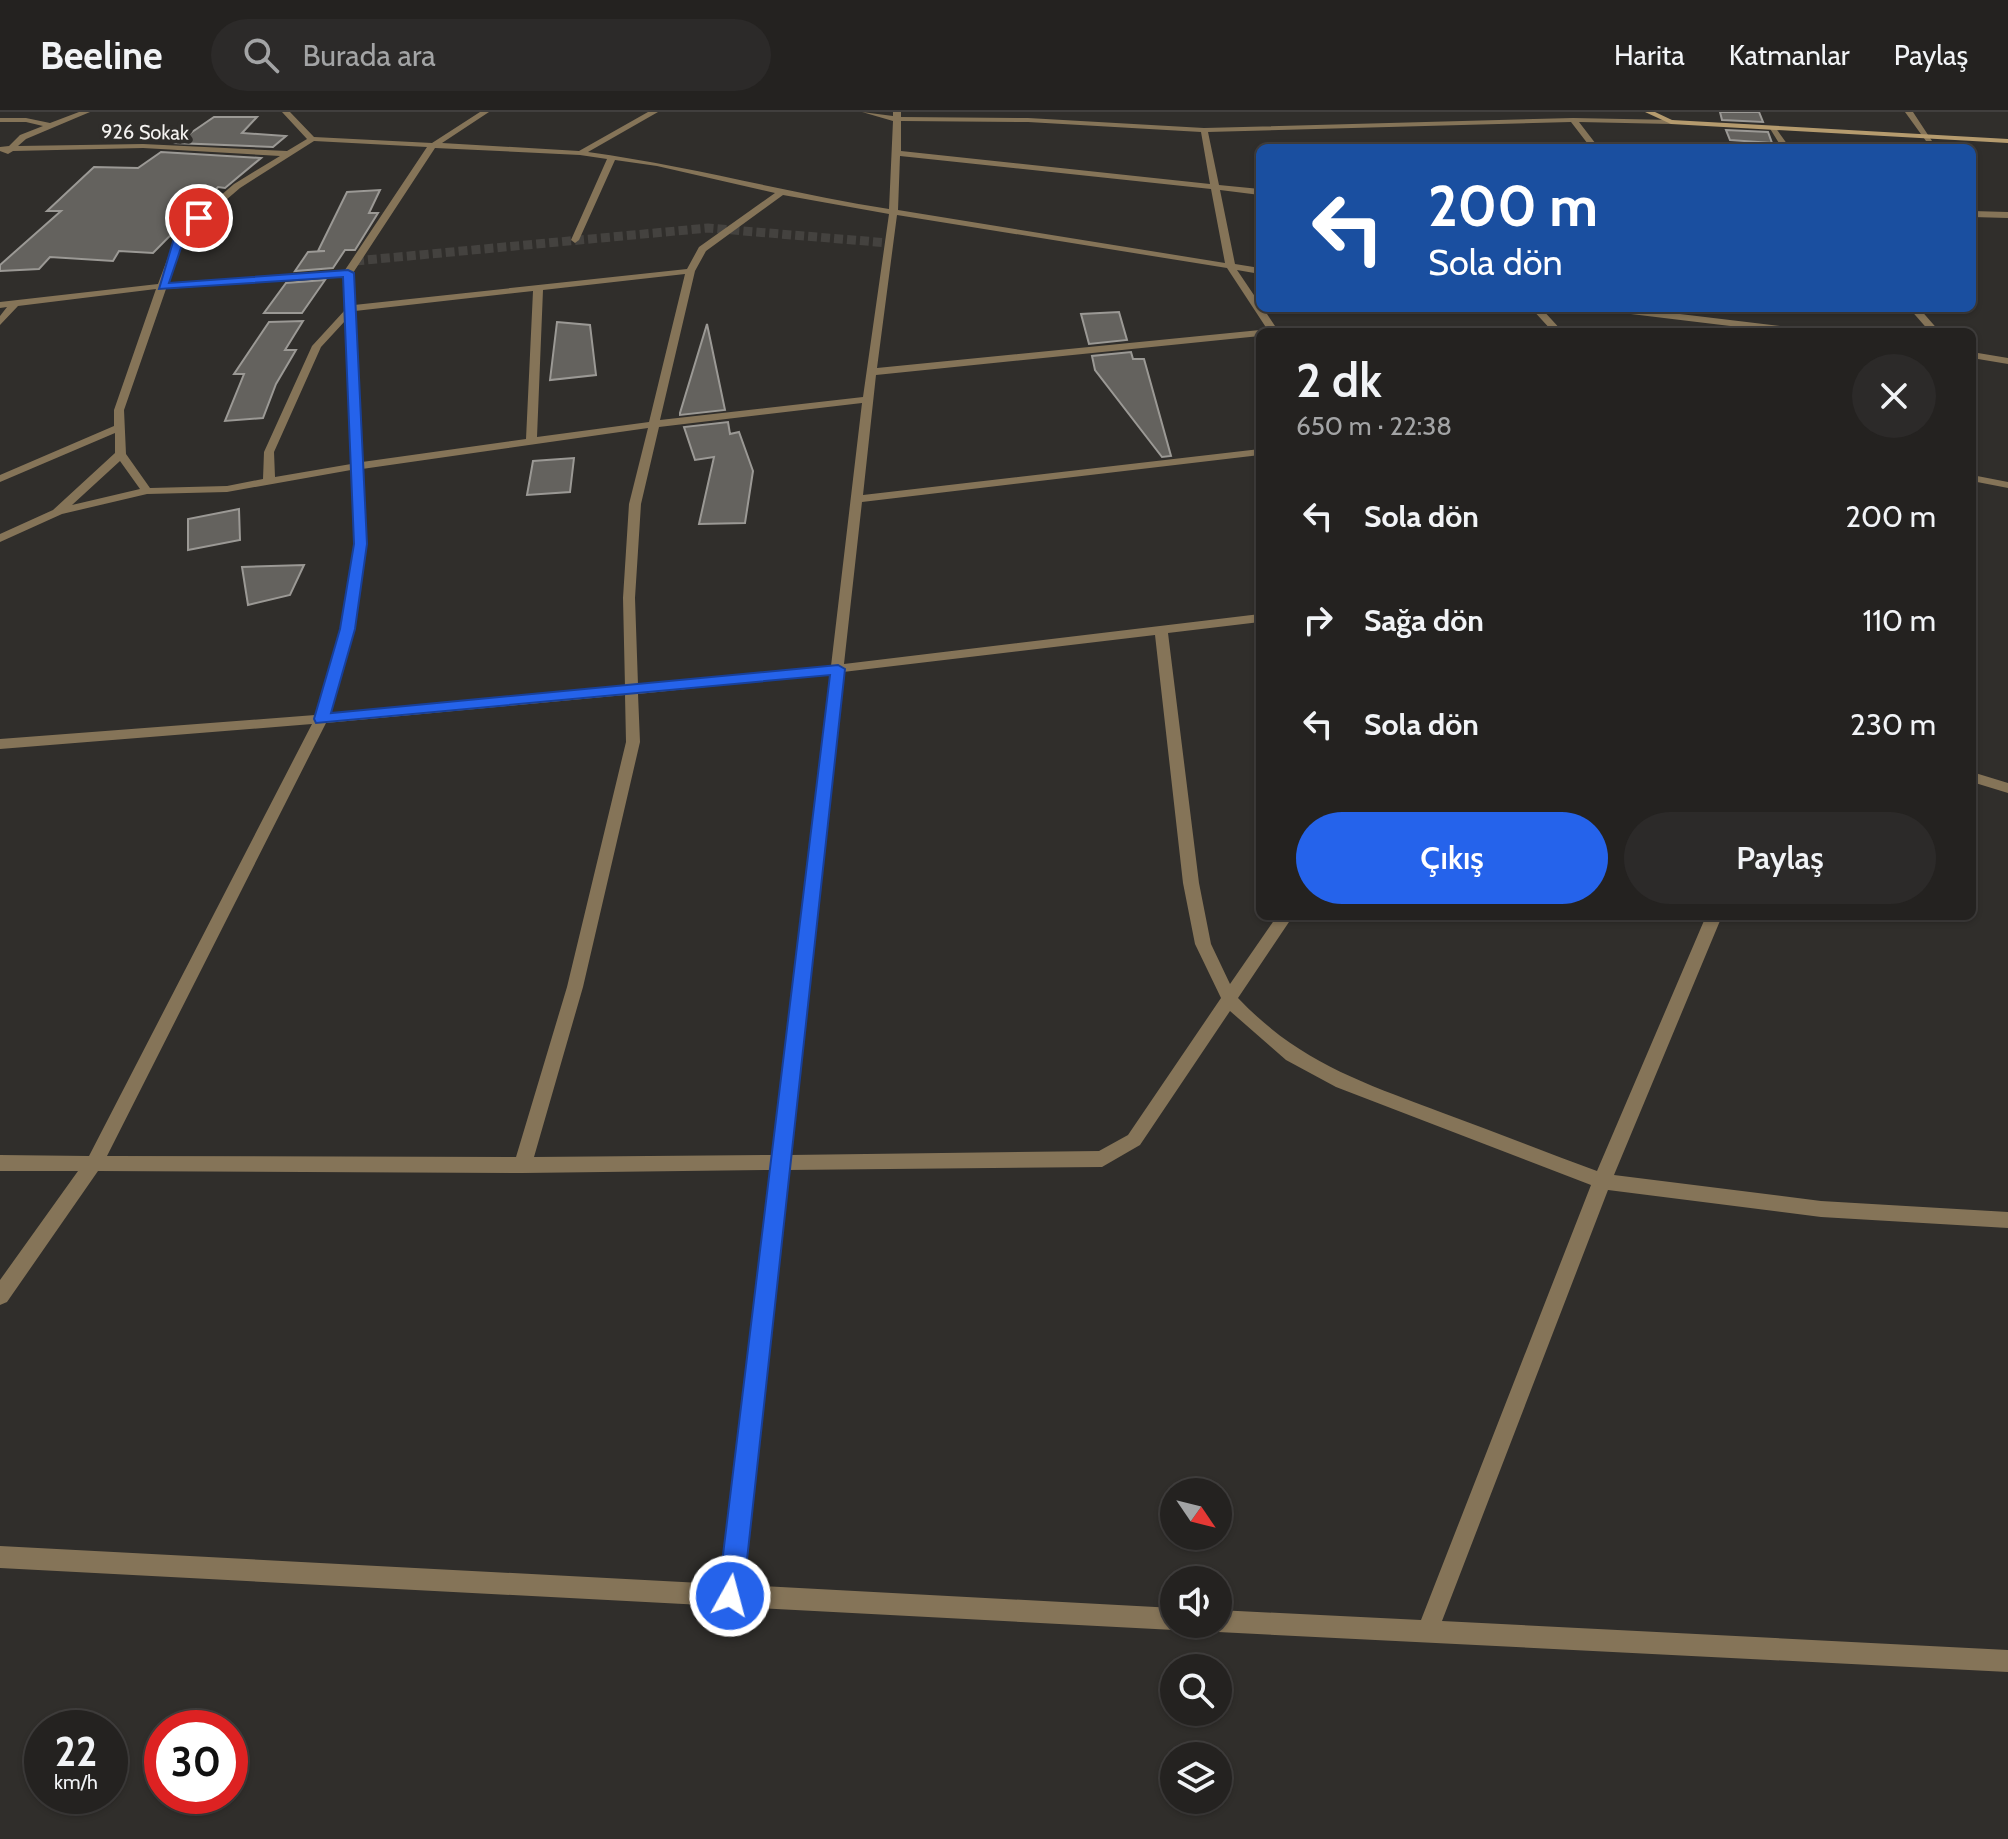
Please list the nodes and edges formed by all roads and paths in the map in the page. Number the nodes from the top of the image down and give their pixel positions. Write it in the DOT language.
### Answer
graph roads {
  1 [pos="86,112"];
  2 [pos="286,112"];
  3 [pos="485,112"];
  4 [pos="654,112"];
  5 [pos="866,112"];
  6 [pos="1649,112"];
  7 [pos="1909,112"];
  8 [pos="896,116"];
  9 [pos="0,120"];
  10 [pos="1573,120"];
  11 [pos="1671,122"];
  12 [pos="51,126"];
  13 [pos="1772,129"];
  14 [pos="1204,130"];
  15 [pos="312,139"];
  16 [pos="1929,139"];
  17 [pos="2008,141"];
  18 [pos="1592,144"];
  19 [pos="1783,144"];
  20 [pos="431,147"];
  21 [pos="0,149"];
  22 [pos="13,149"];
  23 [pos="580,153"];
  24 [pos="895,153"];
  25 [pos="290,154"];
  26 [pos="0,157"];
  27 [pos="612,158"];
  28 [pos="1215,188"];
  29 [pos="783,191"];
  30 [pos="1256,192"];
  31 [pos="893,213"];
  32 [pos="1976,214"];
  33 [pos="2008,215"];
  34 [pos="575,240"];
  35 [pos="1231,268"];
  36 [pos="690,271"];
  37 [pos="1256,271"];
  38 [pos="348,273"];
  39 [pos="162,286"];
  40 [pos="538,289"];
  41 [pos="14,304"];
  42 [pos="0,305"];
  43 [pos="1256,307"];
  44 [pos="352,308"];
  45 [pos="1540,312"];
  46 [pos="1918,312"];
  47 [pos="1698,313"];
  48 [pos="0,322"];
  49 [pos="1554,328"];
  50 [pos="1782,328"];
  51 [pos="1932,328"];
  52 [pos="1256,333"];
  53 [pos="1976,356"];
  54 [pos="2008,361"];
  55 [pos="872,372"];
  56 [pos="869,399"];
  57 [pos="655,424"];
  58 [pos="120,427"];
  59 [pos="531,442"];
  60 [pos="1256,452"];
  61 [pos="121,454"];
  62 [pos="357,466"];
  63 [pos="0,479"];
  64 [pos="1976,479"];
  65 [pos="269,482"];
  66 [pos="2008,485"];
  67 [pos="147,491"];
  68 [pos="858,499"];
  69 [pos="57,512"];
  70 [pos="0,538"];
  71 [pos="1256,618"];
  72 [pos="1161,630"];
  73 [pos="838,669"];
  74 [pos="631,691"];
  75 [pos="321,719"];
  76 [pos="0,744"];
  77 [pos="1976,778"];
  78 [pos="2008,788"];
  79 [pos="1282,920"];
  80 [pos="1712,920"];
  81 [pos="1229,999"];
  82 [pos="780,1162"];
  83 [pos="0,1163"];
  84 [pos="94,1163"];
  85 [pos="523,1165"];
  86 [pos="1602,1181"];
  87 [pos="2008,1220"];
  88 [pos="0,1296"];
  89 [pos="0,1557"];
  90 [pos="730,1596"];
  91 [pos="1160,1618"];
  92 [pos="1232,1622"];
  93 [pos="1427,1632"];
  94 [pos="2008,1661"];
  1 -- 12 [label="street"];
  2 -- 15 [label="street"];
  3 -- 20 [label="street"];
  4 -- 23 [label="street"];
  5 -- 8 [label="street"];
  6 -- 11 [label="street"];
  7 -- 16 [label="street"];
  8 -- 14 [label="street"];
  8 -- 24 [label="street"];
  9 -- 12 [label="street"];
  10 -- 11 [label="street"];
  10 -- 14 [label="street"];
  10 -- 18 [label="street"];
  11 -- 13 [label="street"];
  12 -- 22 [label="street"];
  13 -- 16 [label="street"];
  13 -- 19 [label="street"];
  14 -- 28 [label="street"];
  15 -- 20 [label="street"];
  15 -- 25 [label="street"];
  16 -- 17 [label="street"];
  20 -- 23 [label="street"];
  20 -- 38 [label="street"];
  21 -- 22 [label="street, 926 Sokak"];
  22 -- 25 [label="street, 926 Sokak"];
  22 -- 26 [label="street"];
  23 -- 27 [label="street"];
  24 -- 28 [label="street"];
  24 -- 31 [label="street"];
  25 -- 39 [label="street"];
  27 -- 29 [label="street"];
  27 -- 34 [label="street"];
  28 -- 30 [label="street"];
  28 -- 35 [label="street"];
  29 -- 31 [label="street"];
  29 -- 36 [label="street"];
  31 -- 35 [label="street"];
  31 -- 55 [label="street"];
  32 -- 33 [label="street"];
  35 -- 37 [label="street"];
  35 -- 43 [label="street"];
  36 -- 40 [label="street"];
  36 -- 57 [label="street"];
  38 -- 39 [label="street"];
  38 -- 44 [label="street"];
  39 -- 41 [label="street"];
  39 -- 58 [label="street"];
  40 -- 44 [label="street"];
  40 -- 59 [label="street"];
  41 -- 42 [label="street"];
  41 -- 48 [label="street"];
  44 -- 62 [label="street"];
  44 -- 65 [label="street"];
  45 -- 49 [label="street"];
  46 -- 51 [label="street"];
  47 -- 50 [label="street"];
  52 -- 55 [label="street"];
  53 -- 54 [label="street"];
  55 -- 56 [label="street"];
  56 -- 57 [label="street"];
  56 -- 68 [label="street"];
  57 -- 59 [label="street"];
  57 -- 74 [label="street"];
  58 -- 61 [label="street"];
  58 -- 63 [label="street"];
  59 -- 62 [label="street"];
  60 -- 68 [label="street"];
  61 -- 67 [label="street"];
  61 -- 69 [label="street"];
  62 -- 65 [label="street"];
  62 -- 75 [label="street"];
  64 -- 66 [label="street"];
  65 -- 67 [label="street"];
  67 -- 69 [label="street"];
  68 -- 73 [label="street"];
  69 -- 70 [label="street"];
  71 -- 72 [label="street"];
  72 -- 73 [label="street"];
  72 -- 81 [label="street"];
  73 -- 74 [label="street"];
  73 -- 82 [label="street"];
  74 -- 75 [label="street"];
  74 -- 85 [label="street"];
  75 -- 76 [label="street"];
  75 -- 84 [label="street"];
  77 -- 78 [label="street"];
  79 -- 81 [label="street"];
  80 -- 86 [label="street"];
  81 -- 82 [label="street"];
  81 -- 86 [label="street"];
  82 -- 85 [label="street"];
  82 -- 90 [label="street"];
  83 -- 84 [label="street"];
  84 -- 85 [label="street"];
  84 -- 88 [label="street"];
  86 -- 87 [label="street"];
  86 -- 93 [label="street"];
  89 -- 90 [label="street"];
  90 -- 91 [label="street"];
  92 -- 93 [label="street"];
  93 -- 94 [label="street"];
}
